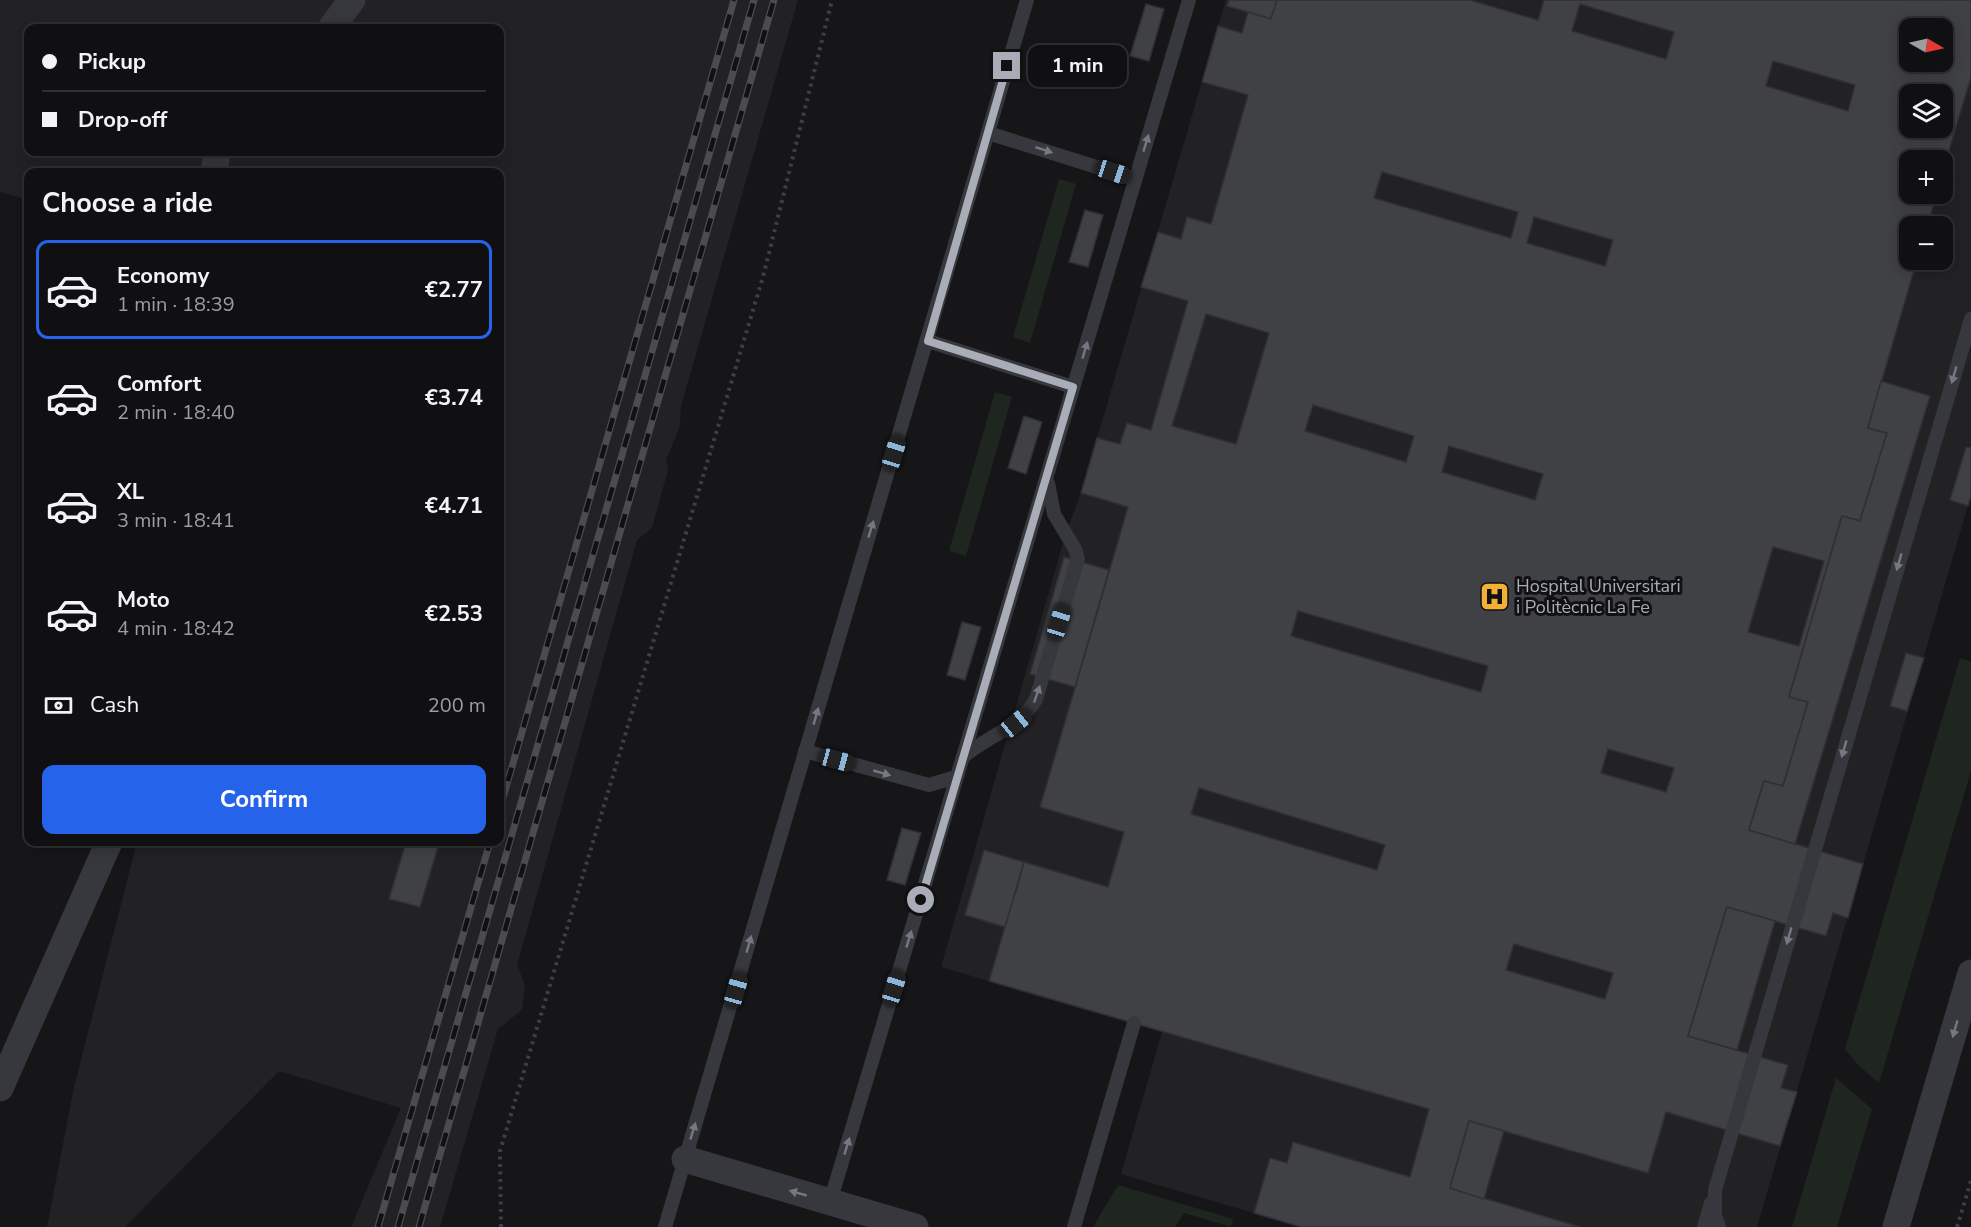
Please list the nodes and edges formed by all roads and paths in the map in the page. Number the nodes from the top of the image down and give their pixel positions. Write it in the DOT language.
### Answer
graph roads {
  1 [pos="352,0"];
  2 [pos="832,0"];
  3 [pos="1027,0"];
  4 [pos="1189,0"];
  5 [pos="334,24"];
  6 [pos="988,133"];
  7 [pos="1135,179"];
  8 [pos="1971,319"];
  9 [pos="928,341"];
  10 [pos="1073,387"];
  11 [pos="1047,477"];
  12 [pos="806,751"];
  13 [pos="963,757"];
  14 [pos="956,777"];
  15 [pos="107,846"];
  16 [pos="1971,973"];
  17 [pos="1134,1023"];
  18 [pos="0,1088"];
  19 [pos="685,1159"];
  20 [pos="1971,1181"];
  21 [pos="1715,1190"];
  22 [pos="830,1202"];
  23 [pos="501,1227"];
  24 [pos="665,1227"];
  25 [pos="915,1227"];
  26 [pos="1074,1227"];
  27 [pos="1704,1227"];
  28 [pos="1719,1227"];
  29 [pos="1896,1227"];
  30 [pos="1957,1227"];
  1 -- 5 [label="street"];
  2 -- 23 [label="path"];
  3 -- 6 [label="lane"];
  7 -- 4 [label="lane, one-way"];
  6 -- 7 [label="lane, one-way"];
  6 -- 9 [label="lane"];
  10 -- 7 [label="lane, one-way"];
  8 -- 21 [label="lane, one-way"];
  9 -- 10 [label="lane"];
  12 -- 9 [label="lane, one-way"];
  10 -- 11 [label="lane"];
  11 -- 13 [label="lane"];
  13 -- 11 [label="lane, one-way"];
  12 -- 14 [label="lane, one-way"];
  19 -- 12 [label="lane, one-way"];
  13 -- 14 [label="lane"];
  22 -- 14 [label="lane, one-way"];
  15 -- 18 [label="street"];
  16 -- 29 [label="street, one-way"];
  17 -- 26 [label="lane"];
  22 -- 19 [label="street, one-way"];
  19 -- 24 [label="lane"];
  20 -- 30 [label="path"];
  21 -- 27 [label="lane"];
  21 -- 28 [label="lane"];
  22 -- 25 [label="street"];
}
